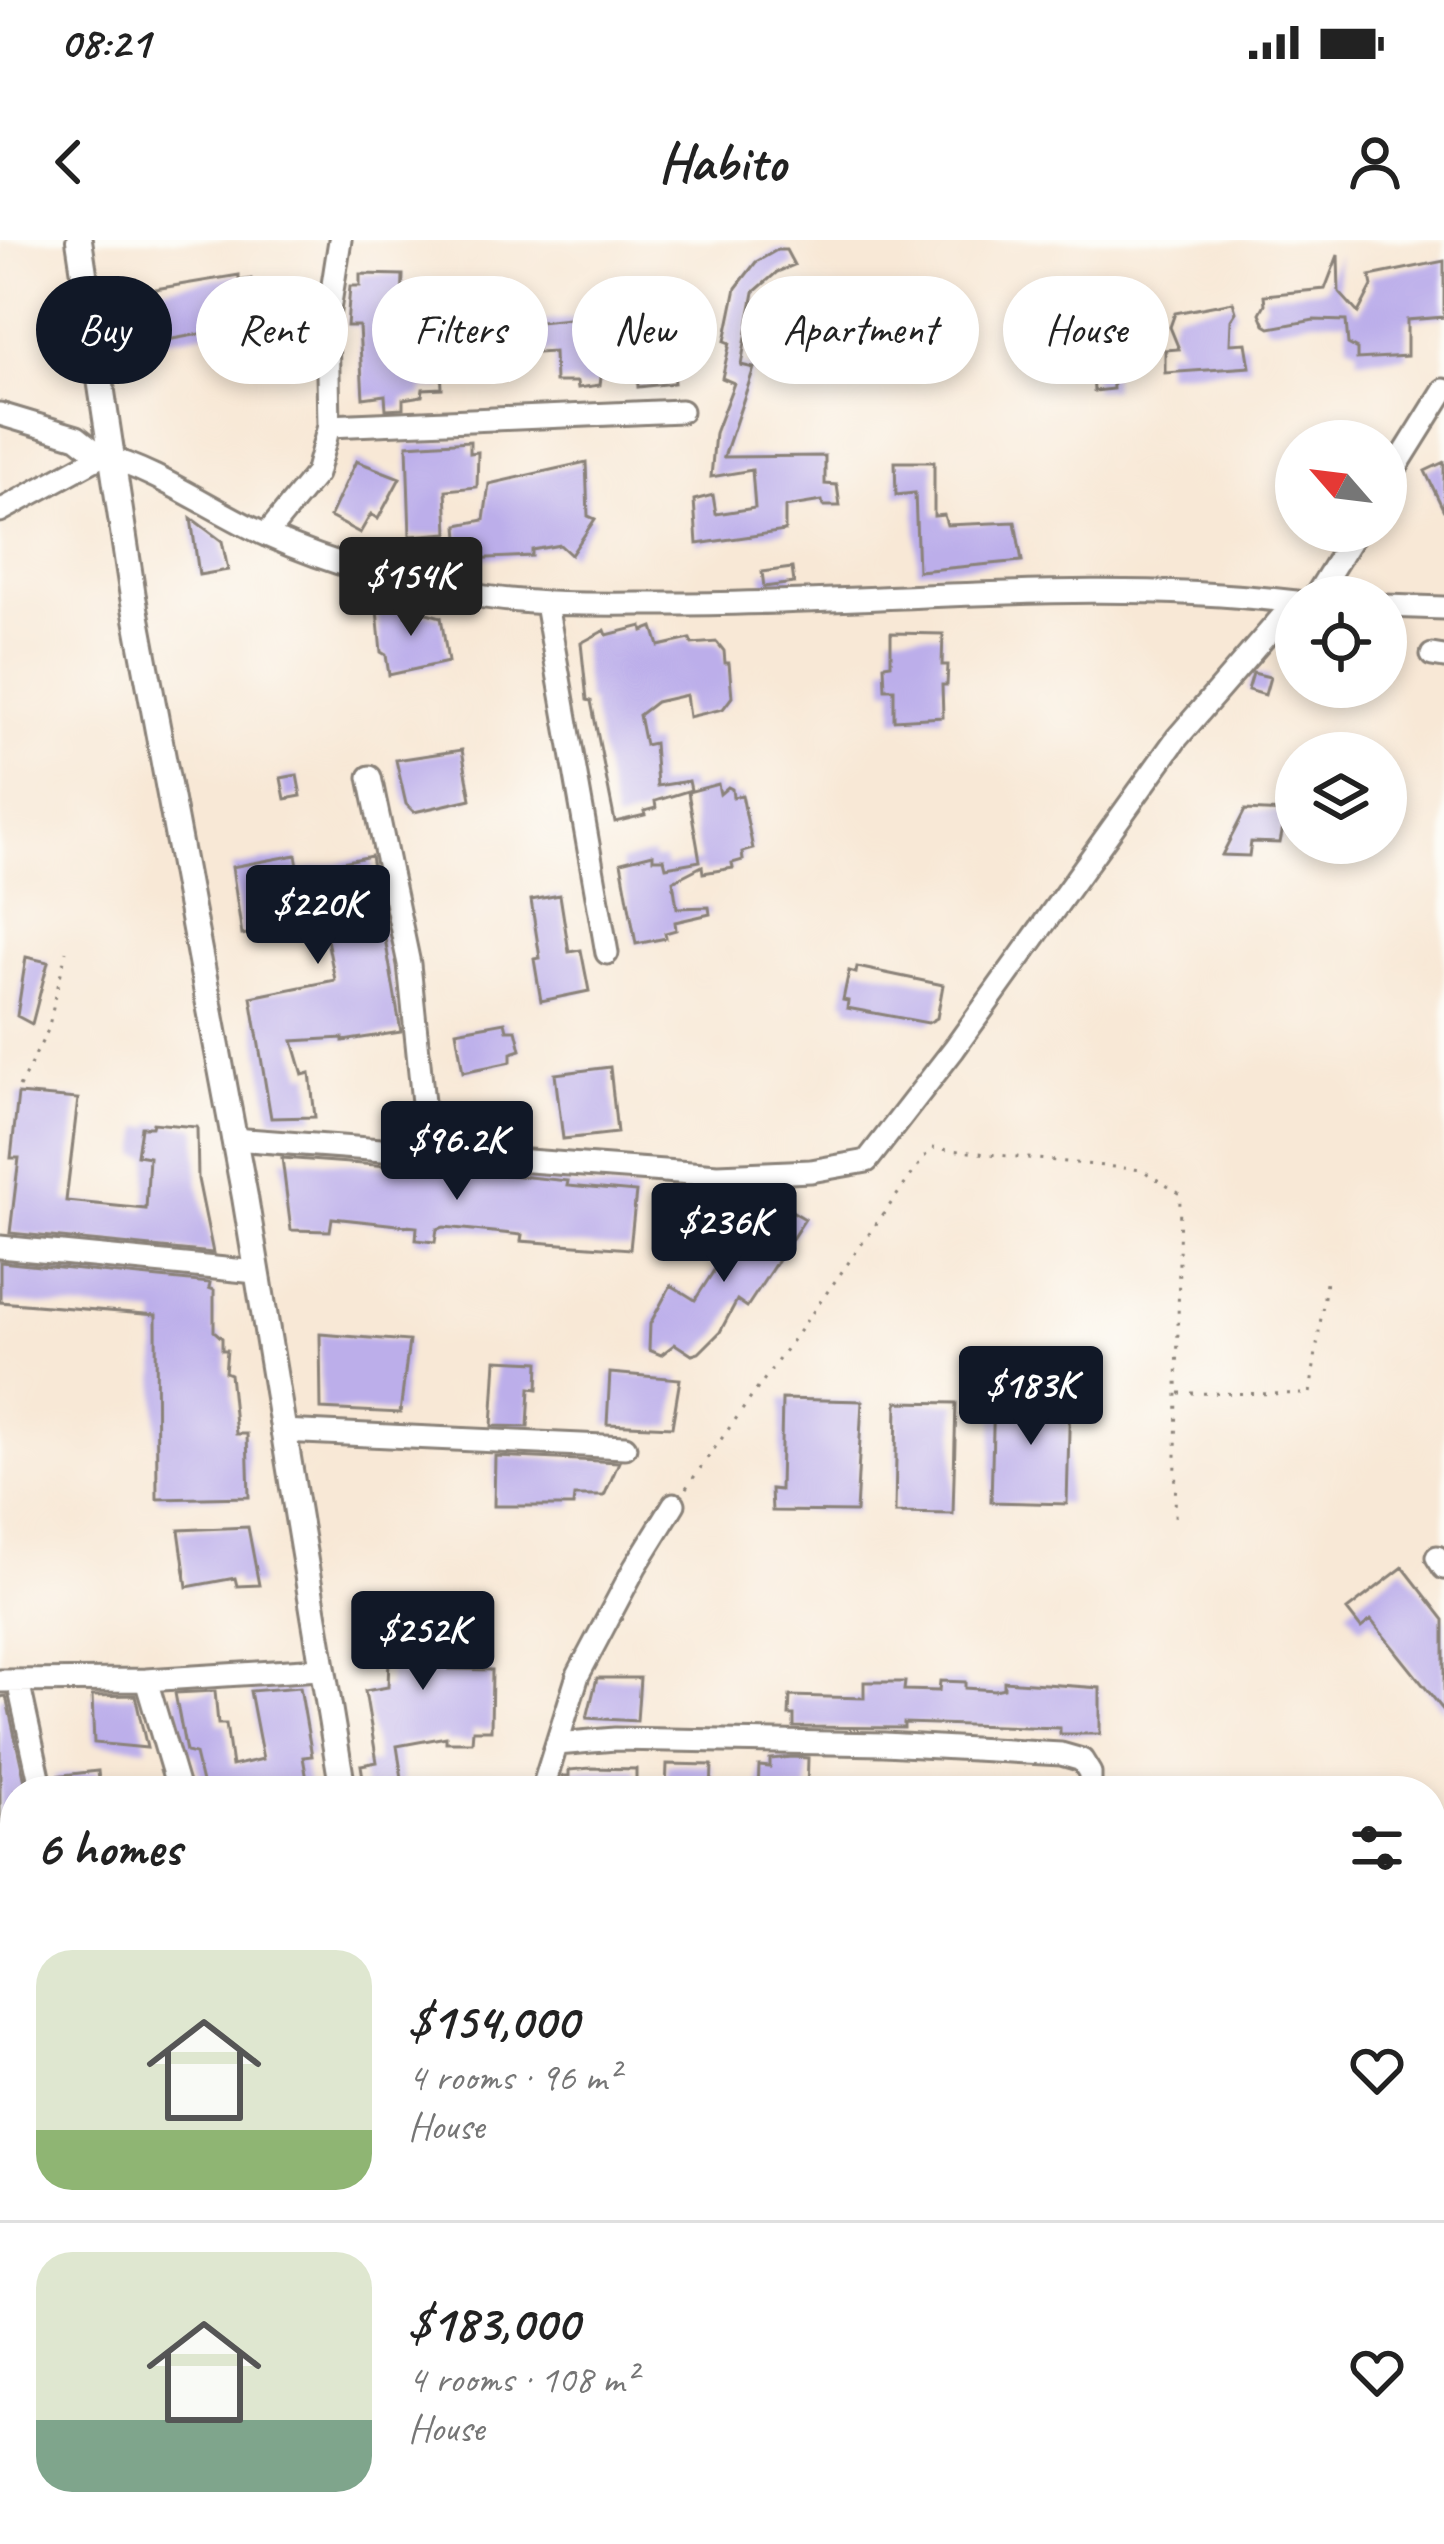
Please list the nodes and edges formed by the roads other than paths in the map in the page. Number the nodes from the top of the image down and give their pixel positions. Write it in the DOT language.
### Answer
graph roads {
  1 [pos="79,240"];
  2 [pos="340,240"];
  3 [pos="1444,390"];
  4 [pos="681,411"];
  5 [pos="0,414"];
  6 [pos="329,426"];
  7 [pos="1407,449"];
  8 [pos="106,457"];
  9 [pos="0,511"];
  10 [pos="266,535"];
  11 [pos="1275,600"];
  12 [pos="546,604"];
  13 [pos="1407,607"];
  14 [pos="1444,608"];
  15 [pos="1275,626"];
  16 [pos="370,777"];
  17 [pos="608,953"];
  18 [pos="233,1139"];
  19 [pos="428,1152"];
  20 [pos="0,1247"];
  21 [pos="256,1272"];
  22 [pos="282,1430"];
  23 [pos="625,1447"];
  24 [pos="674,1504"];
  25 [pos="320,1669"];
  26 [pos="146,1680"];
  27 [pos="9,1681"];
  28 [pos="556,1744"];
  29 [pos="38,1776"];
  30 [pos="175,1776"];
  31 [pos="340,1776"];
  32 [pos="546,1776"];
  33 [pos="1090,1776"];
  1 -- 8 [label="main road"];
  2 -- 6 [label="street"];
  3 -- 7 [label="street"];
  4 -- 6 [label="street"];
  5 -- 8 [label="street"];
  6 -- 10 [label="street"];
  8 -- 9 [label="street"];
  8 -- 10 [label="street"];
  8 -- 18 [label="main road"];
  10 -- 12 [label="street"];
  11 -- 12 [label="street"];
  12 -- 17 [label="street"];
  13 -- 14 [label="street"];
  15 -- 19 [label="street"];
  16 -- 19 [label="street"];
  18 -- 19 [label="street"];
  18 -- 21 [label="main road"];
  20 -- 21 [label="street"];
  21 -- 22 [label="main road"];
  22 -- 23 [label="street"];
  22 -- 25 [label="main road"];
  24 -- 28 [label="street"];
  25 -- 26 [label="street"];
  25 -- 31 [label="main road"];
  26 -- 27 [label="street"];
  26 -- 30 [label="street"];
  27 -- 29 [label="street"];
  28 -- 32 [label="street"];
  28 -- 33 [label="street"];
}
